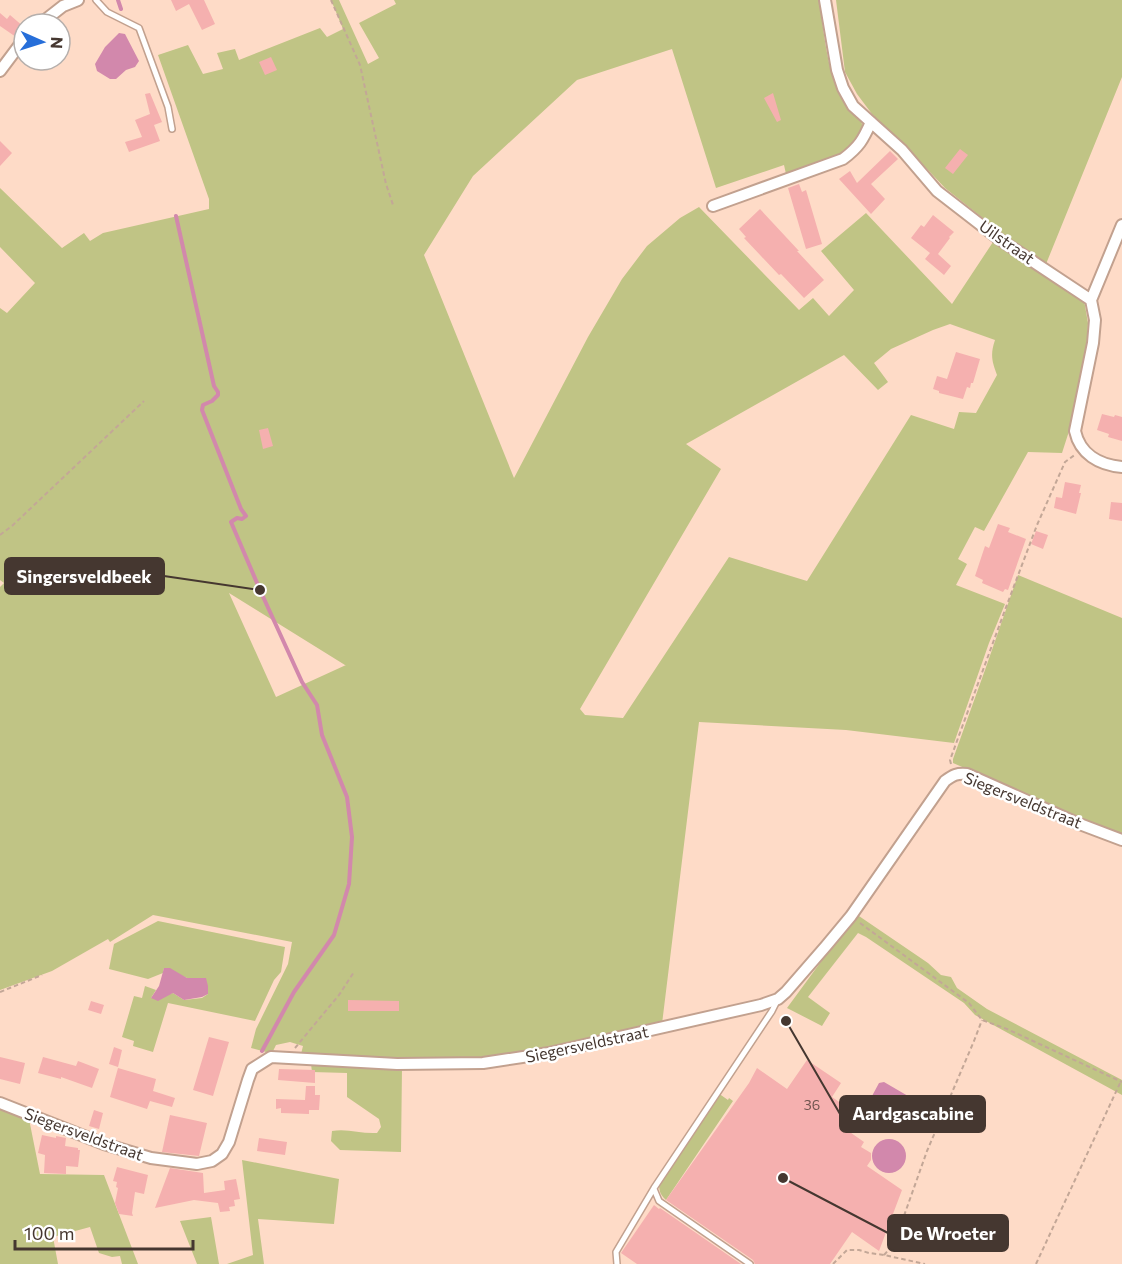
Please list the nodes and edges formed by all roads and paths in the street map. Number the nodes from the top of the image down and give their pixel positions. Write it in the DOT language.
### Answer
graph roads {
  1 [pos="78,0"];
  2 [pos="96,0"];
  3 [pos="331,0"];
  4 [pos="825,0"];
  5 [pos="55,12"];
  6 [pos="12,55"];
  7 [pos="0,71"];
  8 [pos="871,122"];
  9 [pos="172,129"];
  10 [pos="393,206"];
  11 [pos="713,206"];
  12 [pos="1122,225"];
  13 [pos="1091,300"];
  14 [pos="144,401"];
  15 [pos="1083,449"];
  16 [pos="1122,467"];
  17 [pos="0,536"];
  18 [pos="952,775"];
  19 [pos="1122,840"];
  20 [pos="850,916"];
  21 [pos="354,972"];
  22 [pos="42,975"];
  23 [pos="0,992"];
  24 [pos="777,999"];
  25 [pos="982,1020"];
  26 [pos="286,1059"];
  27 [pos="1121,1081"];
  28 [pos="0,1103"];
  29 [pos="654,1188"];
  30 [pos="884,1255"];
  31 [pos="618,1264"];
  32 [pos="750,1264"];
  33 [pos="833,1264"];
  34 [pos="925,1264"];
  35 [pos="1035,1264"];
  1 -- 5 [label="street"];
  2 -- 9 [label="lane"];
  3 -- 10 [label="path"];
  4 -- 8 [label="street, Uilstraat"];
  6 -- 7 [label="street"];
  8 -- 11 [label="street"];
  8 -- 13 [label="street, Uilstraat"];
  12 -- 13 [label="street"];
  13 -- 15 [label="street"];
  14 -- 17 [label="path"];
  15 -- 16 [label="street"];
  15 -- 18 [label="path"];
  18 -- 19 [label="street, Siegersveldstraat"];
  18 -- 20 [label="street, Siegersveldstraat"];
  20 -- 24 [label="street, Siegersveldstraat"];
  20 -- 25 [label="path"];
  21 -- 26 [label="path"];
  22 -- 23 [label="path"];
  24 -- 26 [label="street, Siegersveldstraat"];
  24 -- 29 [label="lane"];
  25 -- 27 [label="path"];
  25 -- 30 [label="path"];
  26 -- 28 [label="street, Siegersveldstraat"];
  27 -- 35 [label="path"];
  29 -- 31 [label="lane"];
  29 -- 32 [label="lane"];
  30 -- 33 [label="path"];
  30 -- 34 [label="path"];
}
